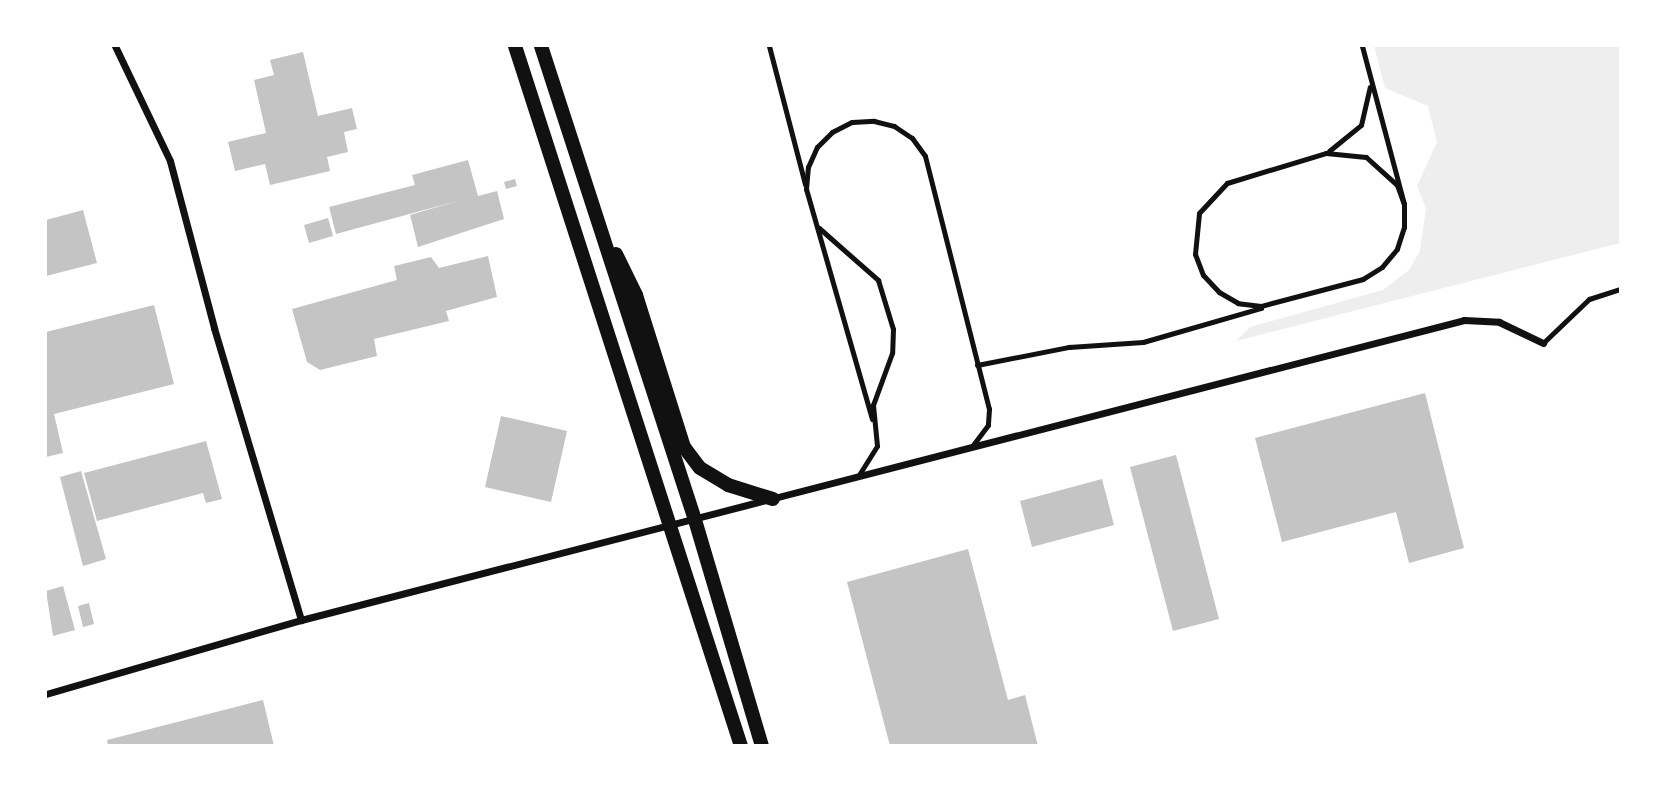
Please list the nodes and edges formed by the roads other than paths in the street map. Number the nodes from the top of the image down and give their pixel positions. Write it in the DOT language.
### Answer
graph roads {
  1 [pos="115,46"];
  2 [pos="515,46"];
  3 [pos="541,46"];
  4 [pos="769,46"];
  5 [pos="1362,46"];
  6 [pos="1371,80"];
  7 [pos="1326,153"];
  8 [pos="592,202"];
  9 [pos="1404,204"];
  10 [pos="810,208"];
  11 [pos="814,219"];
  12 [pos="1620,289"];
  13 [pos="1284,302"];
  14 [pos="1543,343"];
  15 [pos="977,365"];
  16 [pos="872,419"];
  17 [pos="968,449"];
  18 [pos="855,478"];
  19 [pos="773,499"];
  20 [pos="695,520"];
  21 [pos="668,526"];
  22 [pos="301,620"];
  23 [pos="46,694"];
  24 [pos="741,746"];
  25 [pos="762,746"];
  1 -- 22 [label="street"];
  2 -- 21 [label="main road"];
  3 -- 8 [label="main road"];
  4 -- 10 [label="lane"];
  5 -- 6 [label="lane"];
  6 -- 7 [label="lane"];
  6 -- 9 [label="lane"];
  7 -- 9 [label="lane"];
  7 -- 13 [label="lane"];
  8 -- 19 [label="main road"];
  8 -- 20 [label="main road"];
  9 -- 13 [label="lane"];
  10 -- 11 [label="lane"];
  10 -- 15 [label="lane"];
  11 -- 16 [label="lane"];
  11 -- 16 [label="lane"];
  12 -- 14 [label="lane"];
  13 -- 15 [label="lane"];
  14 -- 17 [label="street"];
  15 -- 17 [label="lane"];
  16 -- 18 [label="lane"];
  17 -- 18 [label="street"];
  18 -- 19 [label="street"];
  19 -- 20 [label="street"];
  20 -- 21 [label="street"];
  20 -- 25 [label="main road"];
  21 -- 22 [label="street"];
  21 -- 24 [label="main road"];
  22 -- 23 [label="street"];
}
